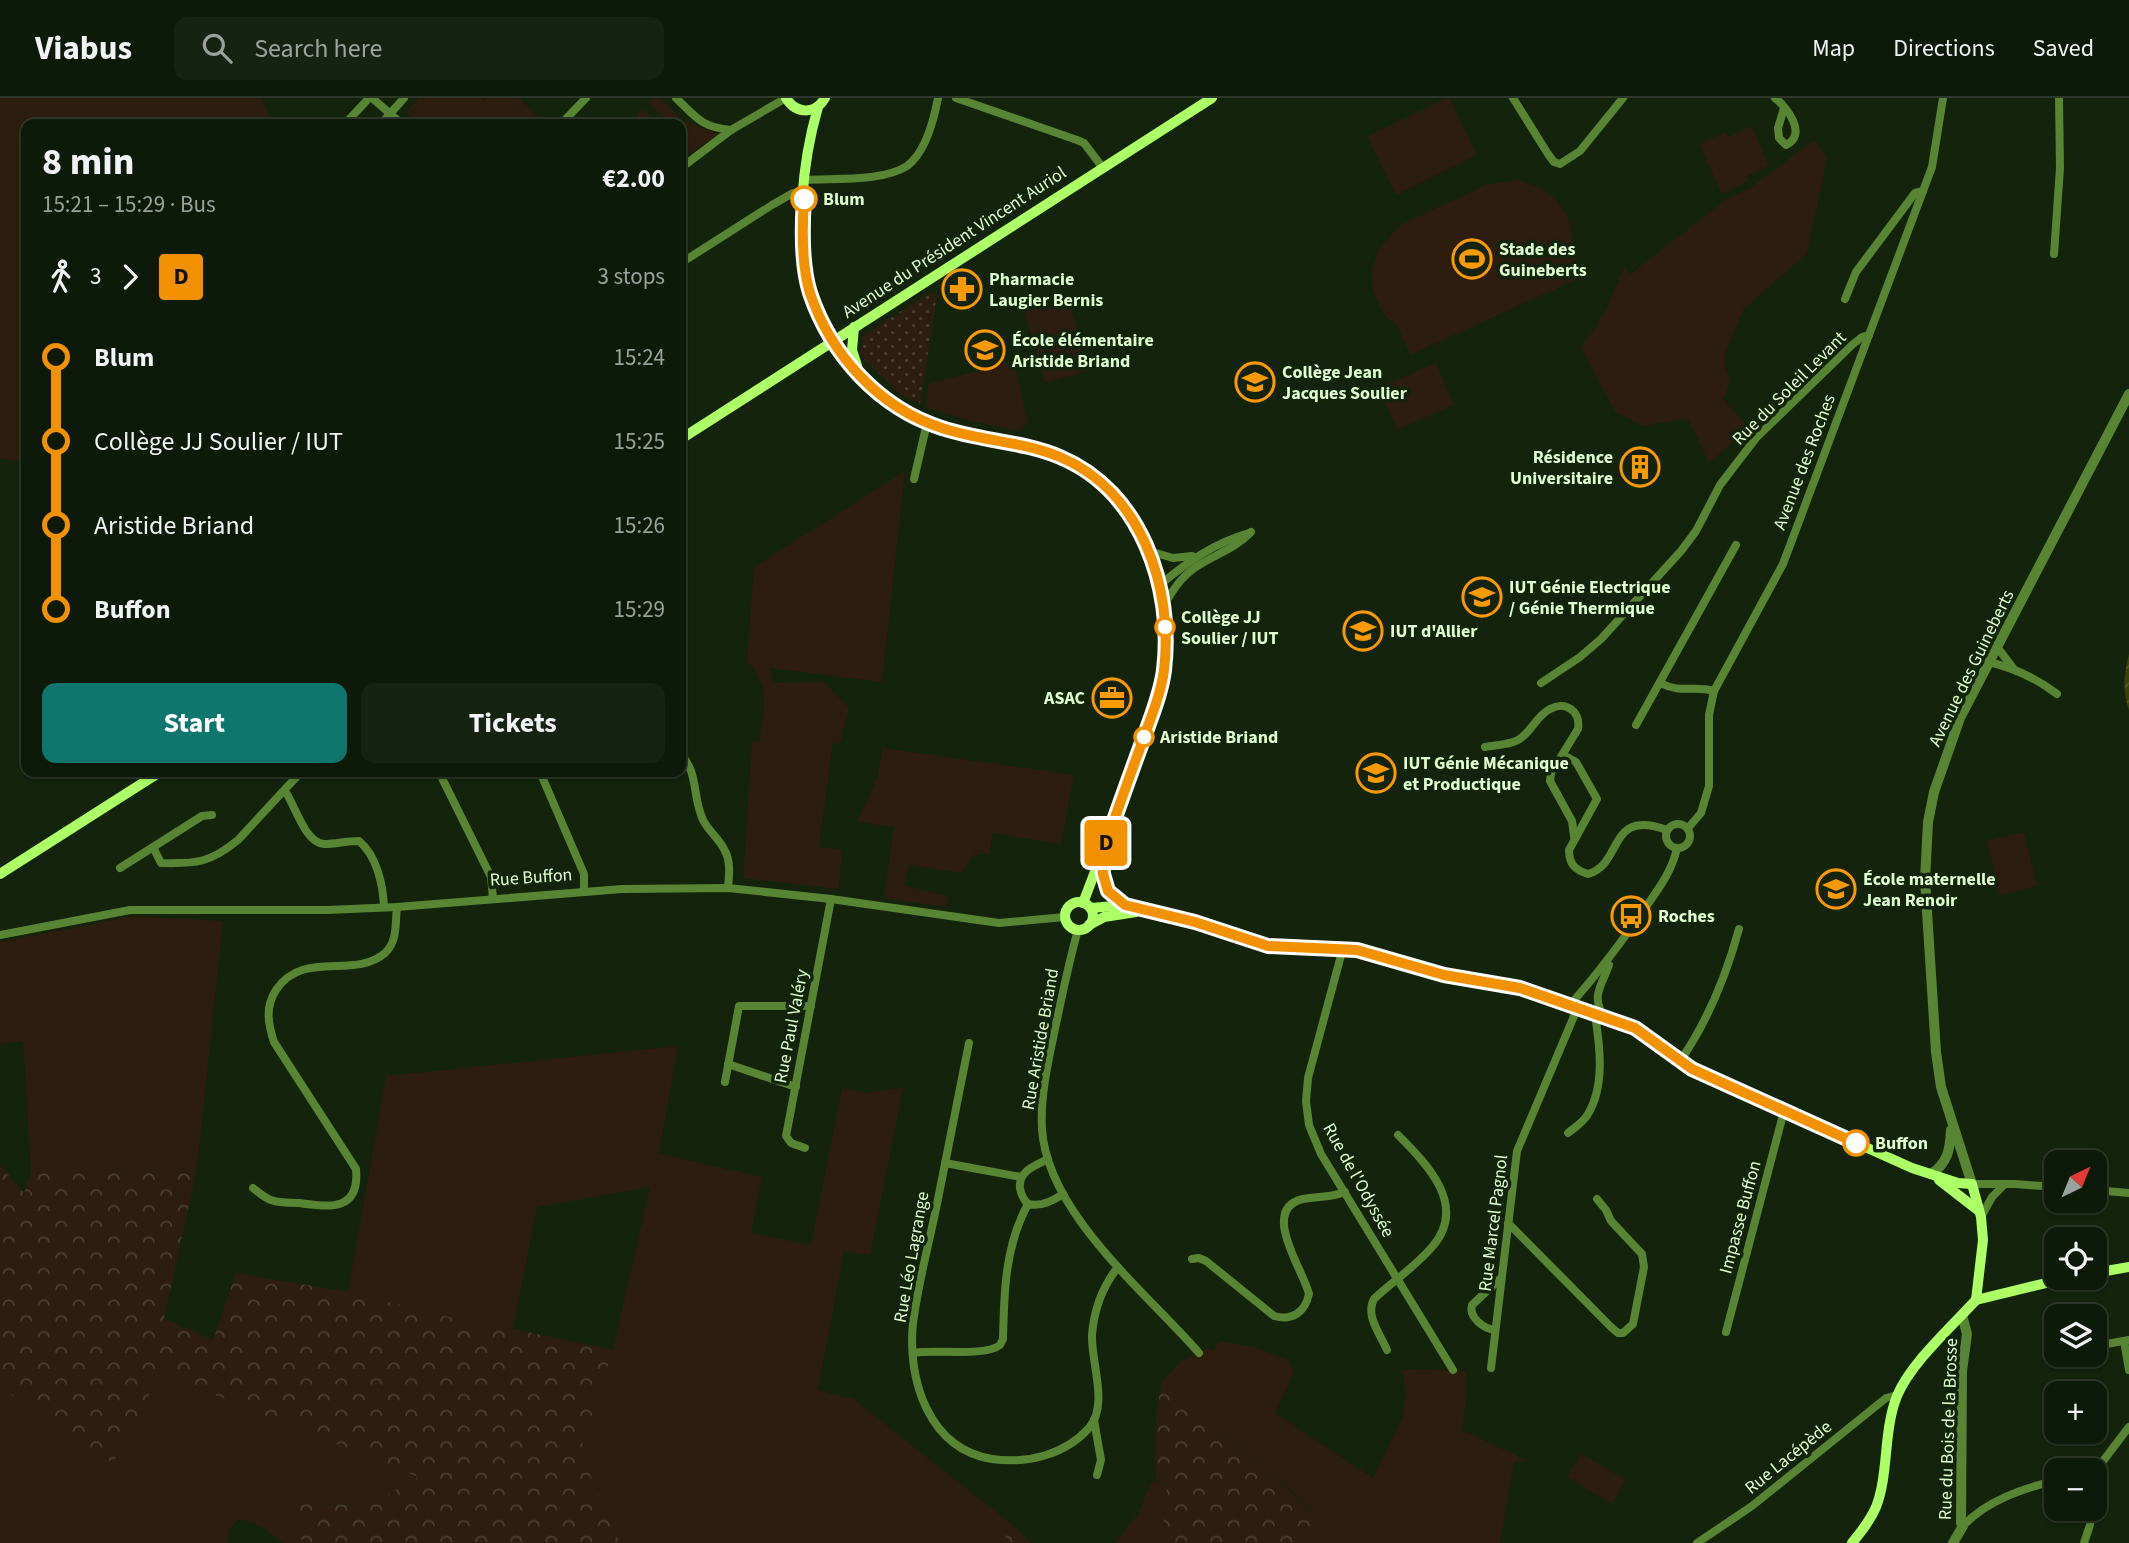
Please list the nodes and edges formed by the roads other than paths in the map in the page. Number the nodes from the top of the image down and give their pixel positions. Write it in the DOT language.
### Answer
graph roads {
  1 [pos="371,98"];
  2 [pos="404,98"];
  3 [pos="586,98"];
  4 [pos="676,98"];
  5 [pos="786,98"];
  6 [pos="938,98"];
  7 [pos="956,98"];
  8 [pos="1212,98"];
  9 [pos="1513,98"];
  10 [pos="1623,98"];
  11 [pos="1775,98"];
  12 [pos="1943,98"];
  13 [pos="2059,98"];
  14 [pos="821,102"];
  15 [pos="1784,108"];
  16 [pos="800,110"];
  17 [pos="390,114"];
  18 [pos="350,119"];
  19 [pos="386,119"];
  20 [pos="396,119"];
  21 [pos="569,119"];
  22 [pos="812,128"];
  23 [pos="731,130"];
  24 [pos="686,164"];
  25 [pos="1103,168"];
  26 [pos="805,180"];
  27 [pos="1923,191"];
  28 [pos="804,193"];
  29 [pos="2054,254"];
  30 [pos="686,258"];
  31 [pos="1844,299"];
  32 [pos="854,327"];
  33 [pos="1869,335"];
  34 [pos="833,341"];
  35 [pos="870,386"];
  36 [pos="2129,394"];
  37 [pos="927,423"];
  38 [pos="686,436"];
  39 [pos="914,479"];
  40 [pos="1736,544"];
  41 [pos="1149,551"];
  42 [pos="1195,556"];
  43 [pos="1160,585"];
  44 [pos="1164,605"];
  45 [pos="1997,647"];
  46 [pos="1989,662"];
  47 [pos="2013,668"];
  48 [pos="1541,682"];
  49 [pos="1660,682"];
  50 [pos="1714,691"];
  51 [pos="2057,694"];
  52 [pos="1636,725"];
  53 [pos="1571,742"];
  54 [pos="1485,747"];
  55 [pos="686,761"];
  56 [pos="1576,761"];
  57 [pos="1557,764"];
  58 [pos="152,777"];
  59 [pos="297,777"];
  60 [pos="441,777"];
  61 [pos="542,777"];
  62 [pos="285,791"];
  63 [pos="212,815"];
  64 [pos="1688,828"];
  65 [pos="1667,830"];
  66 [pos="1573,839"];
  67 [pos="153,847"];
  68 [pos="1676,848"];
  69 [pos="1102,855"];
  70 [pos="120,868"];
  71 [pos="0,874"];
  72 [pos="728,888"];
  73 [pos="584,891"];
  74 [pos="493,898"];
  75 [pos="831,899"];
  76 [pos="1125,905"];
  77 [pos="1087,906"];
  78 [pos="384,907"];
  79 [pos="397,907"];
  80 [pos="1149,911"];
  81 [pos="1065,917"];
  82 [pos="1089,925"];
  83 [pos="1739,929"];
  84 [pos="1078,930"];
  85 [pos="0,935"];
  86 [pos="1343,948"];
  87 [pos="1611,959"];
  88 [pos="811,1006"];
  89 [pos="1573,1008"];
  90 [pos="1600,1016"];
  91 [pos="969,1043"];
  92 [pos="1680,1061"];
  93 [pos="728,1065"];
  94 [pos="725,1082"];
  95 [pos="796,1087"];
  96 [pos="1784,1111"];
  97 [pos="1951,1122"];
  98 [pos="1568,1133"];
  99 [pos="1398,1135"];
  100 [pos="805,1148"];
  101 [pos="1048,1159"];
  102 [pos="945,1163"];
  103 [pos="1931,1174"];
  104 [pos="1021,1177"];
  105 [pos="1972,1184"];
  106 [pos="2004,1184"];
  107 [pos="2044,1187"];
  108 [pos="253,1188"];
  109 [pos="2107,1191"];
  110 [pos="1345,1192"];
  111 [pos="2129,1193"];
  112 [pos="1063,1194"];
  113 [pos="1597,1199"];
  114 [pos="1028,1204"];
  115 [pos="1980,1215"];
  116 [pos="1508,1223"];
  117 [pos="1192,1259"];
  118 [pos="1118,1267"];
  119 [pos="2129,1267"];
  120 [pos="2107,1271"];
  121 [pos="1502,1278"];
  122 [pos="1398,1279"];
  123 [pos="2044,1284"];
  124 [pos="1976,1300"];
  125 [pos="1962,1315"];
  126 [pos="1495,1330"];
  127 [pos="1726,1332"];
  128 [pos="2127,1340"];
  129 [pos="2107,1344"];
  130 [pos="1387,1350"];
  131 [pos="914,1353"];
  132 [pos="1199,1353"];
  133 [pos="1491,1368"];
  134 [pos="1453,1370"];
  135 [pos="2129,1370"];
  136 [pos="1897,1395"];
  137 [pos="1094,1420"];
  138 [pos="2129,1427"];
  139 [pos="2105,1458"];
  140 [pos="1097,1475"];
  141 [pos="2044,1483"];
  142 [pos="2090,1521"];
  143 [pos="1963,1526"];
  144 [pos="1697,1543"];
  145 [pos="1852,1543"];
  146 [pos="1953,1543"];
  147 [pos="2084,1543"];
  1 -- 17 [label="street"];
  1 -- 18 [label="street"];
  2 -- 17 [label="street"];
  3 -- 21 [label="street"];
  4 -- 23 [label="street"];
  5 -- 16 [label="main road"];
  5 -- 23 [label="street"];
  6 -- 26 [label="street"];
  7 -- 25 [label="street"];
  8 -- 25 [label="main road, Avenue du Président Vincent Auriol"];
  9 -- 10 [label="street"];
  11 -- 15 [label="street"];
  12 -- 27 [label="street, Avenue des Roches"];
  13 -- 29 [label="street"];
  14 -- 16 [label="main road"];
  14 -- 22 [label="main road"];
  16 -- 22 [label="main road"];
  17 -- 19 [label="street"];
  17 -- 20 [label="street"];
  22 -- 26 [label="main road"];
  23 -- 24 [label="street"];
  25 -- 32 [label="main road, Avenue du Président Vincent Auriol"];
  26 -- 28 [label="main road"];
  27 -- 31 [label="street"];
  27 -- 33 [label="street, Avenue des Roches"];
  28 -- 30 [label="street"];
  28 -- 34 [label="main road"];
  32 -- 34 [label="main road, Avenue du Président Vincent Auriol"];
  32 -- 35 [label="main road"];
  33 -- 48 [label="street, Rue du Soleil Levant"];
  33 -- 50 [label="street, Avenue des Roches"];
  34 -- 35 [label="main road"];
  34 -- 38 [label="main road, Avenue du Président Vincent Auriol"];
  35 -- 37 [label="main road"];
  36 -- 45 [label="street, Avenue des Guineberts"];
  37 -- 39 [label="street"];
  37 -- 41 [label="main road"];
  40 -- 49 [label="street"];
  41 -- 42 [label="street"];
  41 -- 43 [label="main road"];
  42 -- 43 [label="street"];
  42 -- 44 [label="street"];
  43 -- 44 [label="main road"];
  44 -- 69 [label="main road"];
  45 -- 46 [label="street, Avenue des Guineberts"];
  45 -- 47 [label="street"];
  46 -- 47 [label="street"];
  46 -- 97 [label="street, Avenue des Guineberts"];
  47 -- 51 [label="street"];
  49 -- 50 [label="street"];
  49 -- 52 [label="street"];
  50 -- 64 [label="street, Avenue des Roches"];
  53 -- 54 [label="street"];
  53 -- 56 [label="street"];
  53 -- 57 [label="street"];
  55 -- 72 [label="street"];
  56 -- 57 [label="street"];
  56 -- 66 [label="street"];
  57 -- 66 [label="street"];
  58 -- 71 [label="main road"];
  59 -- 62 [label="street"];
  60 -- 74 [label="street"];
  61 -- 73 [label="street"];
  62 -- 67 [label="street"];
  62 -- 78 [label="street"];
  63 -- 67 [label="street"];
  64 -- 65 [label="street"];
  64 -- 68 [label="street"];
  65 -- 66 [label="street"];
  65 -- 68 [label="street"];
  67 -- 70 [label="street"];
  68 -- 87 [label="street"];
  69 -- 76 [label="main road"];
  69 -- 77 [label="main road"];
  72 -- 73 [label="street, Rue Buffon"];
  72 -- 75 [label="street, Rue Buffon"];
  73 -- 74 [label="street, Rue Buffon"];
  74 -- 79 [label="street, Rue Buffon"];
  75 -- 81 [label="street, Rue Buffon"];
  75 -- 88 [label="street, Rue Paul Valéry"];
  76 -- 77 [label="main road"];
  76 -- 80 [label="main road"];
  77 -- 81 [label="main road"];
  77 -- 82 [label="main road"];
  78 -- 79 [label="street, Rue Buffon"];
  78 -- 85 [label="street, Rue Buffon"];
  79 -- 108 [label="street"];
  80 -- 82 [label="main road"];
  80 -- 86 [label="main road"];
  81 -- 84 [label="main road"];
  82 -- 84 [label="main road"];
  83 -- 92 [label="street"];
  84 -- 101 [label="street, Rue Aristide Briand"];
  86 -- 89 [label="main road"];
  86 -- 110 [label="street, Rue de l'Odyssée"];
  87 -- 89 [label="street, Rue Marcel Pagnol"];
  87 -- 90 [label="street"];
  88 -- 93 [label="street"];
  88 -- 95 [label="street, Rue Paul Valéry"];
  89 -- 90 [label="main road"];
  89 -- 116 [label="street, Rue Marcel Pagnol"];
  90 -- 92 [label="main road"];
  90 -- 98 [label="street"];
  91 -- 102 [label="street, Rue Léo Lagrange"];
  92 -- 96 [label="main road"];
  93 -- 94 [label="street"];
  93 -- 95 [label="street"];
  95 -- 100 [label="street, Rue Paul Valéry"];
  96 -- 103 [label="main road"];
  96 -- 127 [label="street, Impasse Buffon"];
  97 -- 103 [label="street"];
  97 -- 105 [label="street, Avenue des Guineberts"];
  99 -- 122 [label="street"];
  101 -- 104 [label="street"];
  101 -- 112 [label="street, Rue Aristide Briand"];
  102 -- 104 [label="street"];
  102 -- 131 [label="street, Rue Léo Lagrange"];
  103 -- 105 [label="main road"];
  103 -- 115 [label="main road"];
  104 -- 114 [label="street"];
  105 -- 106 [label="street"];
  105 -- 115 [label="main road"];
  106 -- 107 [label="street"];
  106 -- 115 [label="street"];
  109 -- 111 [label="street"];
  110 -- 117 [label="street"];
  110 -- 122 [label="street, Rue de l'Odyssée"];
  112 -- 114 [label="street"];
  112 -- 118 [label="street, Rue Aristide Briand"];
  113 -- 116 [label="street"];
  114 -- 131 [label="street"];
  115 -- 124 [label="main road"];
  116 -- 121 [label="street, Rue Marcel Pagnol"];
  118 -- 132 [label="street, Rue Aristide Briand"];
  118 -- 137 [label="street"];
  119 -- 120 [label="main road"];
  121 -- 126 [label="street, Rue Marcel Pagnol"];
  121 -- 126 [label="street"];
  122 -- 130 [label="street"];
  122 -- 134 [label="street, Rue de l'Odyssée"];
  123 -- 124 [label="main road"];
  124 -- 125 [label="main road"];
  125 -- 136 [label="main road"];
  125 -- 143 [label="street, Rue du Bois de la Brosse"];
  126 -- 133 [label="street, Rue Marcel Pagnol"];
  128 -- 129 [label="street"];
  128 -- 135 [label="street"];
  131 -- 137 [label="street, Rue Léo Lagrange"];
  136 -- 144 [label="street, Rue Lacépède"];
  136 -- 145 [label="main road"];
  137 -- 140 [label="street"];
  138 -- 139 [label="street"];
  141 -- 143 [label="street"];
  142 -- 147 [label="street"];
  143 -- 146 [label="street, Rue du Bois de la Brosse"];
}
